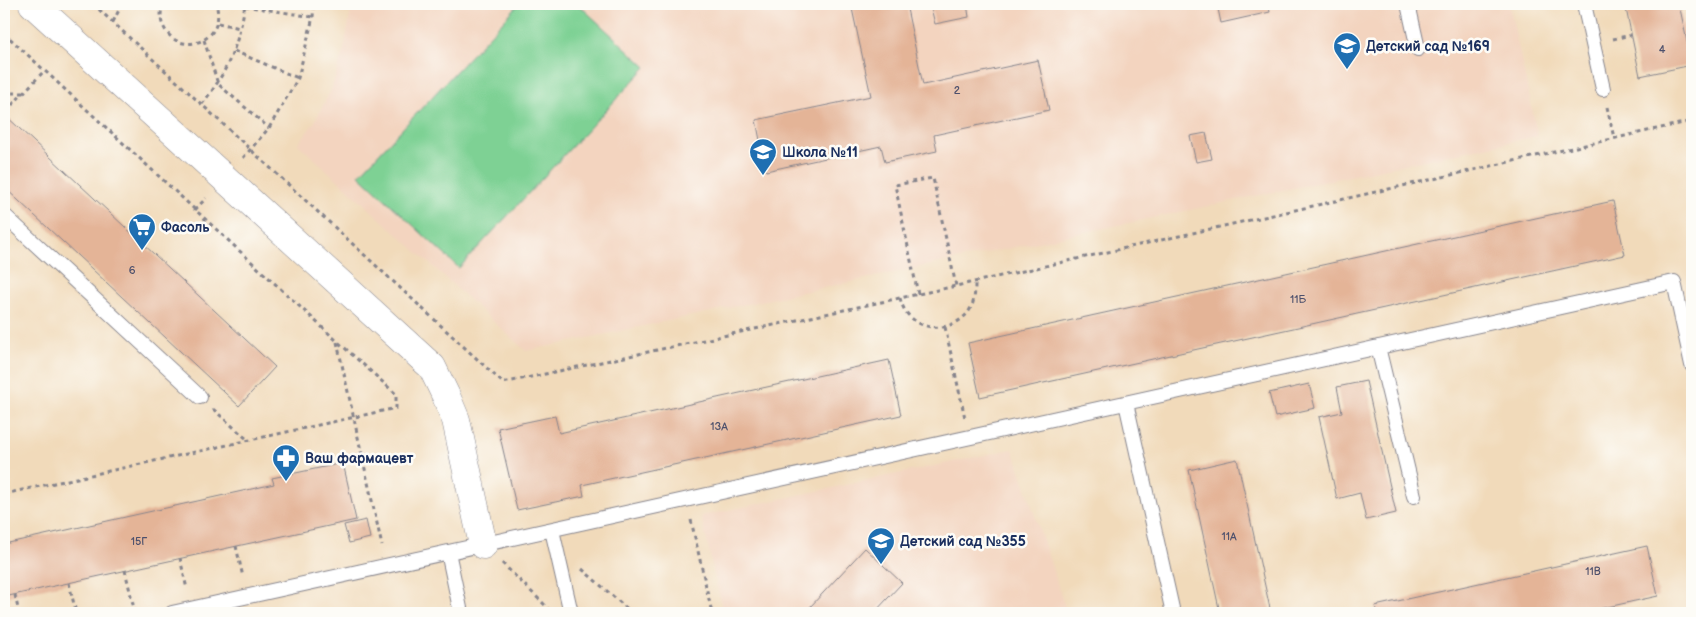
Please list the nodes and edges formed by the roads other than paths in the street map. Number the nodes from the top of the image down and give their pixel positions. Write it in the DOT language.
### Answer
graph roads {
  1 [pos="33,4"];
  2 [pos="1408,4"];
  3 [pos="1584,4"];
  4 [pos="1418,49"];
  5 [pos="1604,90"];
  6 [pos="4,216"];
  7 [pos="1378,348"];
  8 [pos="1692,366"];
  9 [pos="200,397"];
  10 [pos="1126,403"];
  11 [pos="1414,496"];
  12 [pos="552,530"];
  13 [pos="483,545"];
  14 [pos="448,552"];
  15 [pos="172,613"];
  16 [pos="461,613"];
  17 [pos="571,613"];
  18 [pos="1173,613"];
  1 -- 13 [label="street"];
  2 -- 4 [label="lane"];
  3 -- 5 [label="lane"];
  6 -- 9 [label="lane"];
  7 -- 8 [label="lane"];
  7 -- 10 [label="lane"];
  7 -- 11 [label="lane"];
  10 -- 12 [label="lane"];
  10 -- 18 [label="lane"];
  12 -- 13 [label="lane"];
  12 -- 17 [label="lane"];
  13 -- 14 [label="lane"];
  14 -- 15 [label="lane"];
  14 -- 16 [label="lane"];
}
